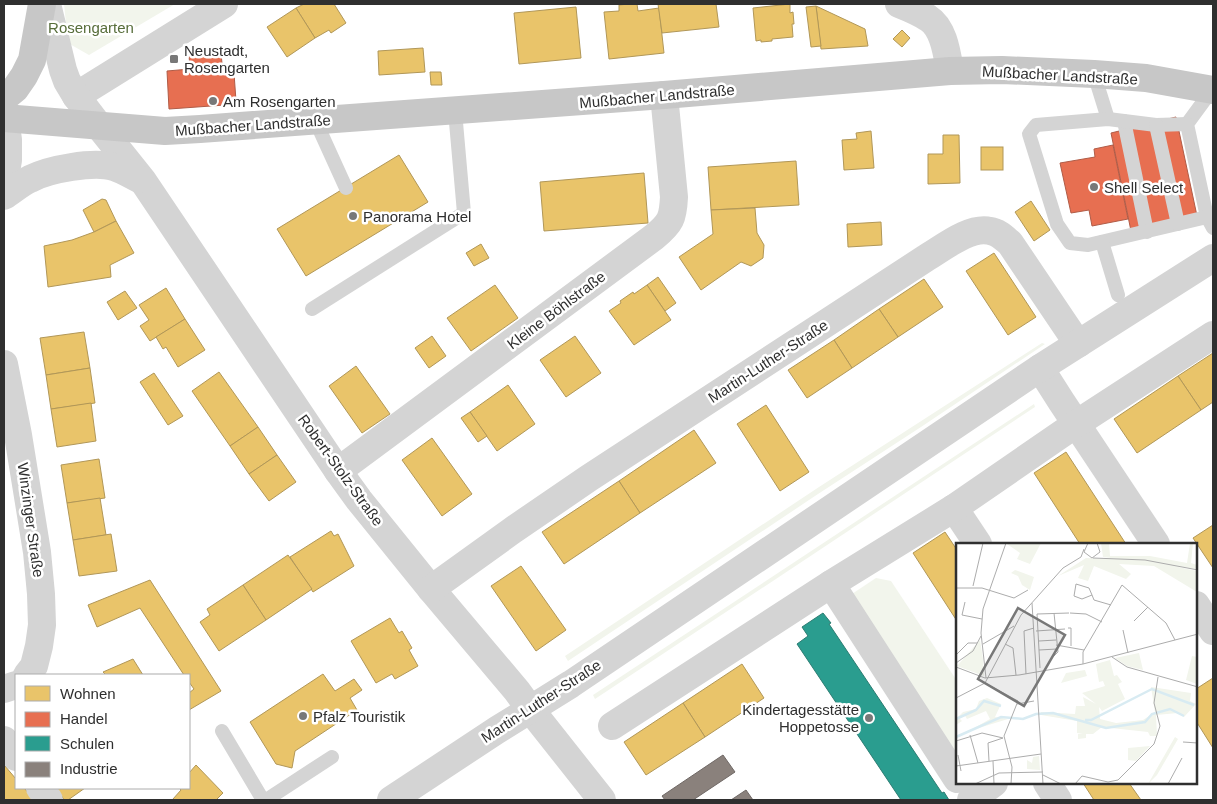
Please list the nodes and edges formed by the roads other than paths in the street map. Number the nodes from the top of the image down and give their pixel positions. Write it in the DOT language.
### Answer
graph roads {
  1 [pos="42,4"];
  2 [pos="47,4"];
  3 [pos="224,4"];
  4 [pos="900,4"];
  5 [pos="950,71"];
  6 [pos="1094,74"];
  7 [pos="1213,90"];
  8 [pos="76,96"];
  9 [pos="664,96"];
  10 [pos="4,111"];
  11 [pos="455,111"];
  12 [pos="1108,119"];
  13 [pos="1124,121"];
  14 [pos="316,122"];
  15 [pos="1156,124"];
  16 [pos="1187,124"];
  17 [pos="99,126"];
  18 [pos="143,181"];
  19 [pos="4,183"];
  20 [pos="346,188"];
  21 [pos="4,196"];
  22 [pos="1210,222"];
  23 [pos="1178,224"];
  24 [pos="1147,232"];
  25 [pos="1102,242"];
  26 [pos="1213,258"];
  27 [pos="1118,295"];
  28 [pos="312,309"];
  29 [pos="1213,335"];
  30 [pos="1078,344"];
  31 [pos="4,364"];
  32 [pos="1040,368"];
  33 [pos="1076,424"];
  34 [pos="338,471"];
  35 [pos="954,508"];
  36 [pos="977,543"];
  37 [pos="1155,543"];
  38 [pos="831,584"];
  39 [pos="431,589"];
  40 [pos="1197,607"];
  41 [pos="1213,632"];
  42 [pos="1197,643"];
  43 [pos="28,674"];
  44 [pos="530,709"];
  45 [pos="612,726"];
  46 [pos="222,731"];
  47 [pos="4,740"];
  48 [pos="15,756"];
  49 [pos="332,757"];
  50 [pos="956,777"];
  51 [pos="961,784"];
  52 [pos="993,784"];
  53 [pos="1048,784"];
  54 [pos="41,789"];
  55 [pos="49,800"];
  56 [pos="264,800"];
  57 [pos="391,800"];
  58 [pos="602,800"];
  59 [pos="971,800"];
  60 [pos="1058,800"];
  1 -- 10 [label="main road"];
  2 -- 8 [label="street, Robert-Stolz-Straße"];
  3 -- 8 [label="street"];
  4 -- 5 [label="street"];
  5 -- 6 [label="main road, Mußbacher Landstraße"];
  5 -- 9 [label="main road, Mußbacher Landstraße"];
  6 -- 7 [label="main road, Mußbacher Landstraße"];
  6 -- 12 [label="lane"];
  7 -- 16 [label="lane"];
  8 -- 17 [label="street, Robert-Stolz-Straße"];
  9 -- 11 [label="main road, Mußbacher Landstraße"];
  9 -- 34 [label="street, Kleine Böhlstraße"];
  10 -- 17 [label="main road, Mußbacher Landstraße"];
  10 -- 19 [label="street"];
  11 -- 14 [label="main road, Mußbacher Landstraße"];
  11 -- 28 [label="lane"];
  12 -- 13 [label="lane"];
  12 -- 25 [label="lane"];
  13 -- 15 [label="lane"];
  13 -- 24 [label="lane"];
  14 -- 17 [label="main road, Mußbacher Landstraße"];
  14 -- 20 [label="lane"];
  15 -- 16 [label="lane"];
  15 -- 23 [label="lane"];
  16 -- 22 [label="lane"];
  17 -- 18 [label="street, Robert-Stolz-Straße"];
  18 -- 21 [label="street"];
  18 -- 34 [label="street, Robert-Stolz-Straße"];
  22 -- 23 [label="lane"];
  23 -- 24 [label="lane"];
  24 -- 25 [label="lane"];
  25 -- 27 [label="lane"];
  26 -- 30 [label="street, Martin-Luther-Straße"];
  29 -- 33 [label="street"];
  30 -- 32 [label="street, Martin-Luther-Straße"];
  30 -- 39 [label="street, Martin-Luther-Straße"];
  31 -- 43 [label="street, Winzinger Straße"];
  32 -- 33 [label="street"];
  32 -- 44 [label="street, Martin-Luther-Straße"];
  33 -- 35 [label="street"];
  33 -- 37 [label="street"];
  34 -- 39 [label="street, Robert-Stolz-Straße"];
  35 -- 36 [label="street"];
  35 -- 38 [label="street"];
  38 -- 45 [label="street"];
  38 -- 50 [label="street"];
  39 -- 44 [label="street, Robert-Stolz-Straße"];
  40 -- 41 [label="street"];
  41 -- 42 [label="street"];
  44 -- 57 [label="street, Martin-Luther-Straße"];
  44 -- 58 [label="street, Robert-Stolz-Straße"];
  46 -- 56 [label="lane"];
  47 -- 48 [label="street"];
  49 -- 56 [label="lane"];
  51 -- 59 [label="street"];
  52 -- 59 [label="street"];
  53 -- 60 [label="street"];
  54 -- 55 [label="street"];
}
